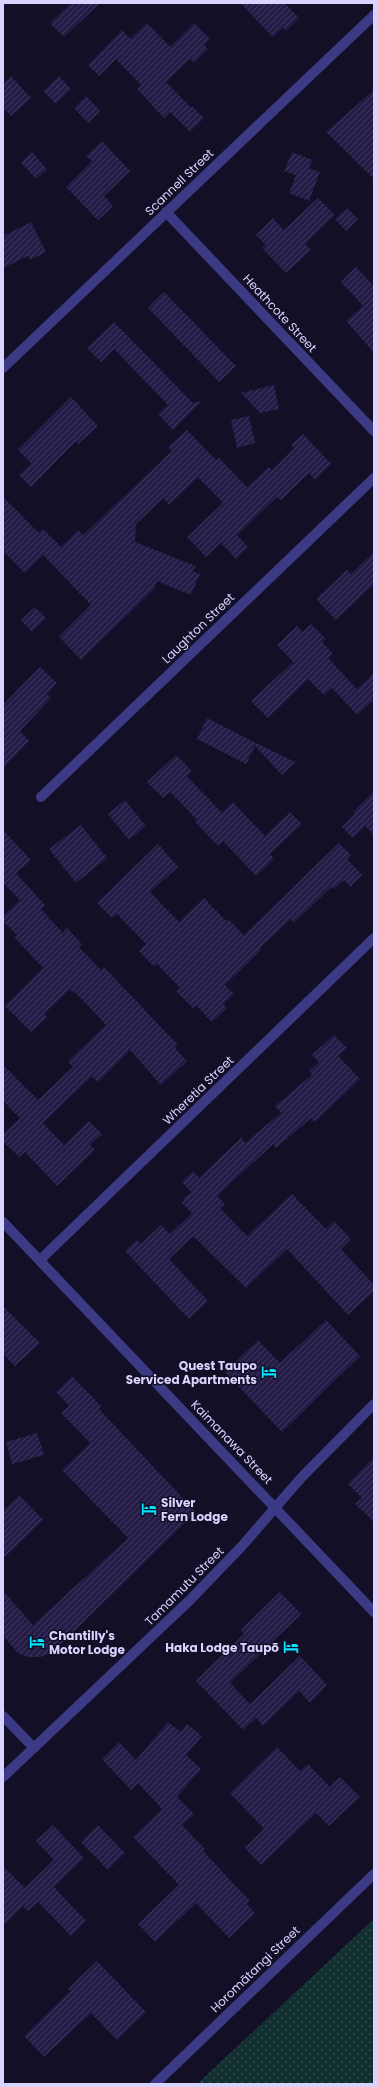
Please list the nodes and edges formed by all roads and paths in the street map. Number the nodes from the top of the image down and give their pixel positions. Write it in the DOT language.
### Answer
graph roads {
  1 [pos="374,15"];
  2 [pos="166,212"];
  3 [pos="3,368"];
  4 [pos="374,431"];
  5 [pos="374,478"];
  6 [pos="41,797"];
  7 [pos="374,938"];
  8 [pos="3,1222"];
  9 [pos="40,1260"];
  10 [pos="374,1404"];
  11 [pos="275,1507"];
  12 [pos="374,1612"];
  13 [pos="3,1716"];
  14 [pos="34,1748"];
  15 [pos="3,1777"];
  16 [pos="374,1874"];
  17 [pos="155,2084"];
  1 -- 2 [label="street, Scannell Street"];
  2 -- 3 [label="street, Scannell Street"];
  2 -- 4 [label="street, Heathcote Street"];
  5 -- 6 [label="street, Laughton Street"];
  7 -- 9 [label="street, Wheretia Street"];
  8 -- 9 [label="street, Kaimanawa Street"];
  9 -- 11 [label="street, Kaimanawa Street"];
  10 -- 11 [label="street, Tamamutu Street"];
  11 -- 12 [label="street, Kaimanawa Street"];
  11 -- 14 [label="street, Tamamutu Street"];
  13 -- 14 [label="street"];
  14 -- 15 [label="street, Tamamutu Street"];
  16 -- 17 [label="street, Horomātangi Street"];
}
